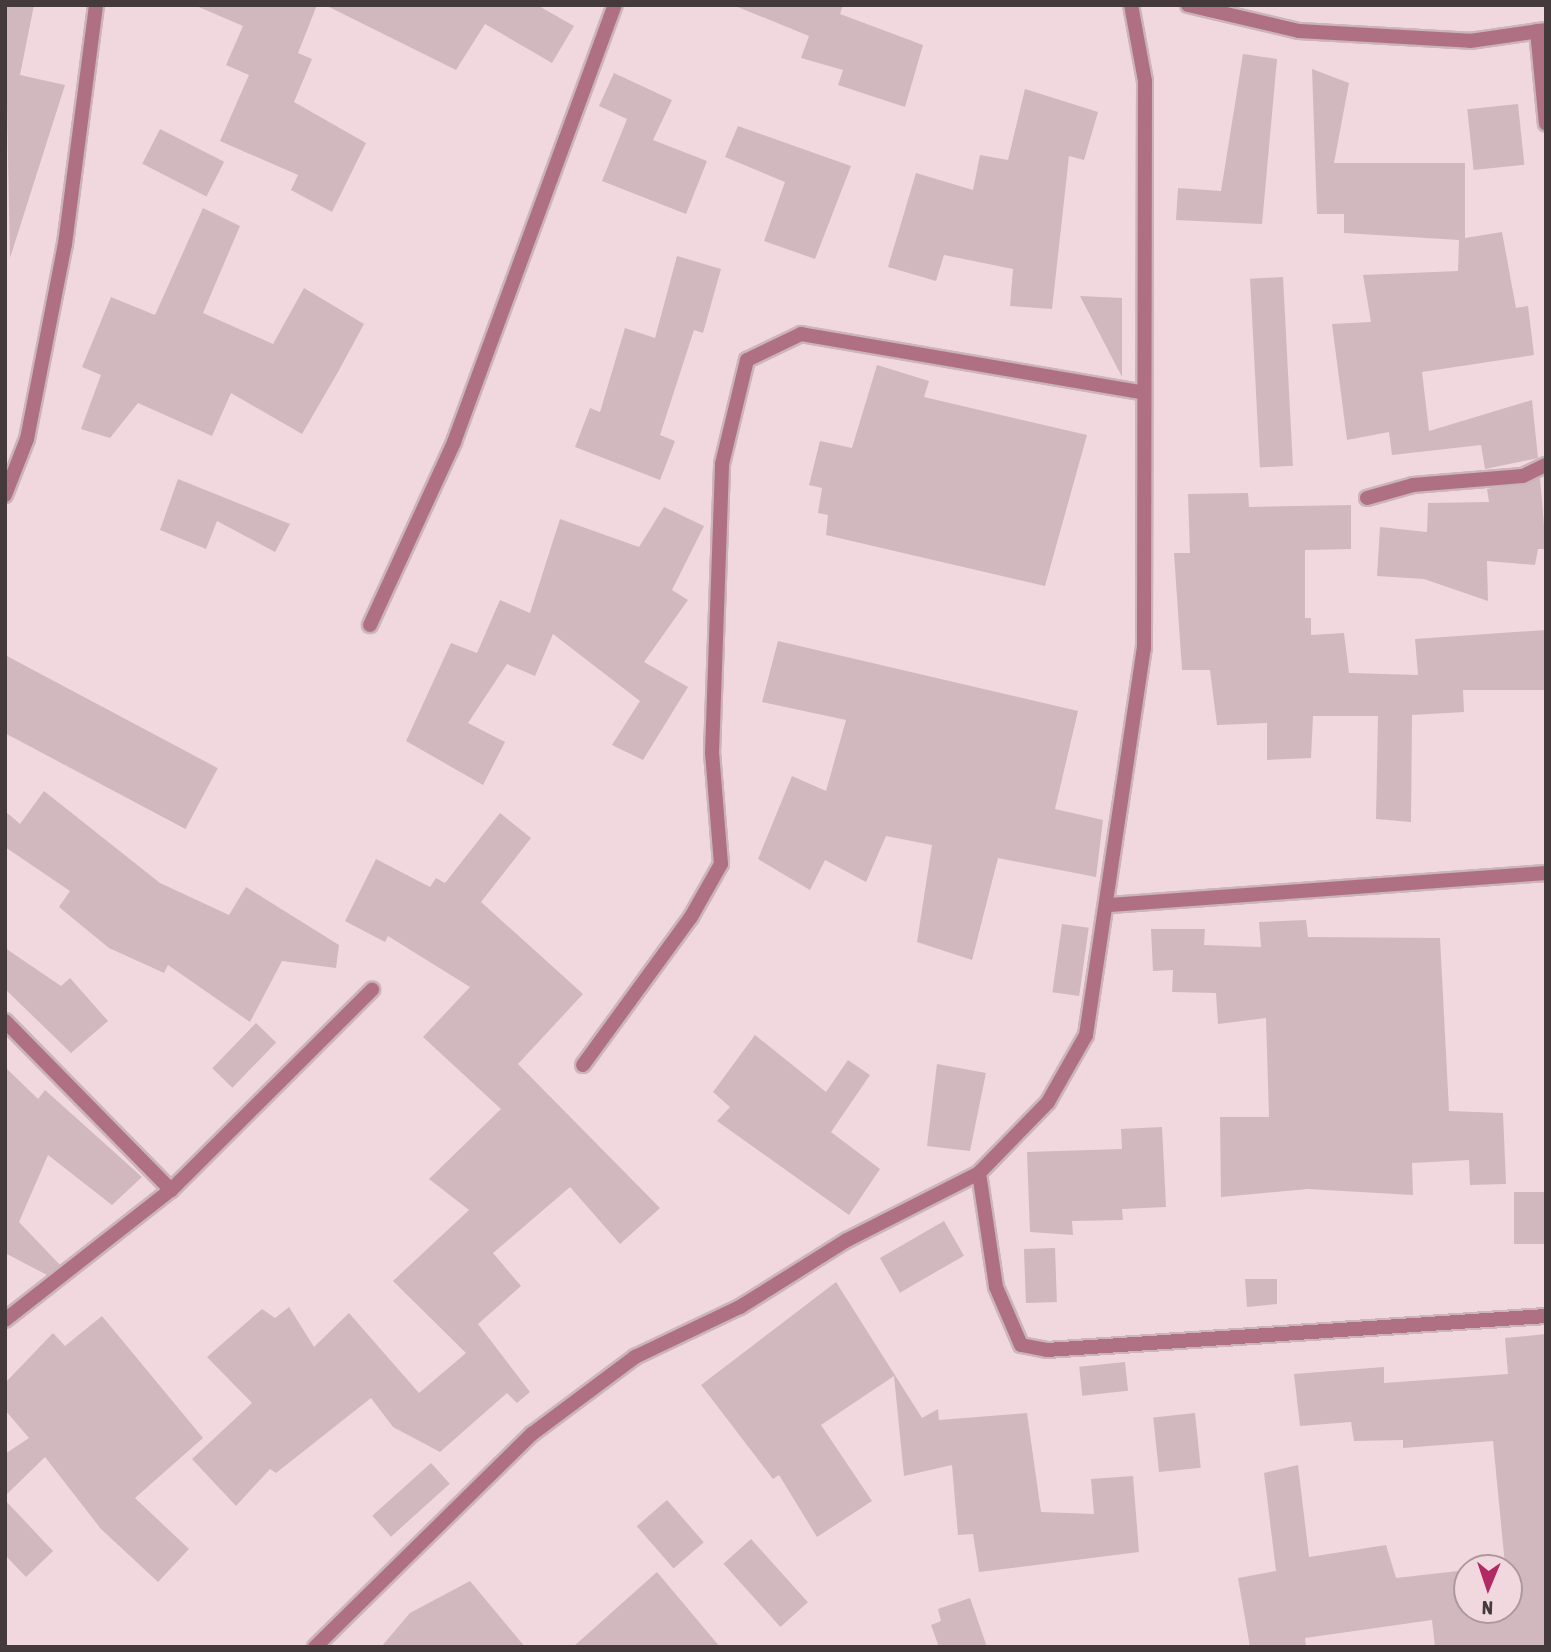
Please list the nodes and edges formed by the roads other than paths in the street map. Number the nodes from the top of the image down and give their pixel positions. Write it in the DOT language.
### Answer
graph roads {
  1 [pos="96,5"];
  2 [pos="615,5"];
  3 [pos="1131,5"];
  4 [pos="1188,5"];
  5 [pos="1541,30"];
  6 [pos="1546,124"];
  7 [pos="1141,392"];
  8 [pos="1546,464"];
  9 [pos="5,495"];
  10 [pos="1367,498"];
  11 [pos="370,625"];
  12 [pos="1546,873"];
  13 [pos="1110,905"];
  14 [pos="372,990"];
  15 [pos="5,1021"];
  16 [pos="583,1065"];
  17 [pos="979,1172"];
  18 [pos="171,1190"];
  19 [pos="1546,1316"];
  20 [pos="5,1320"];
  21 [pos="315,1647"];
  1 -- 9 [label="street"];
  2 -- 11 [label="street"];
  3 -- 7 [label="street"];
  4 -- 5 [label="street"];
  5 -- 6 [label="street"];
  7 -- 13 [label="street"];
  7 -- 16 [label="street"];
  8 -- 10 [label="street"];
  12 -- 13 [label="street"];
  13 -- 17 [label="street"];
  14 -- 18 [label="street"];
  15 -- 18 [label="street"];
  17 -- 19 [label="street"];
  17 -- 21 [label="street"];
  18 -- 20 [label="street"];
}
